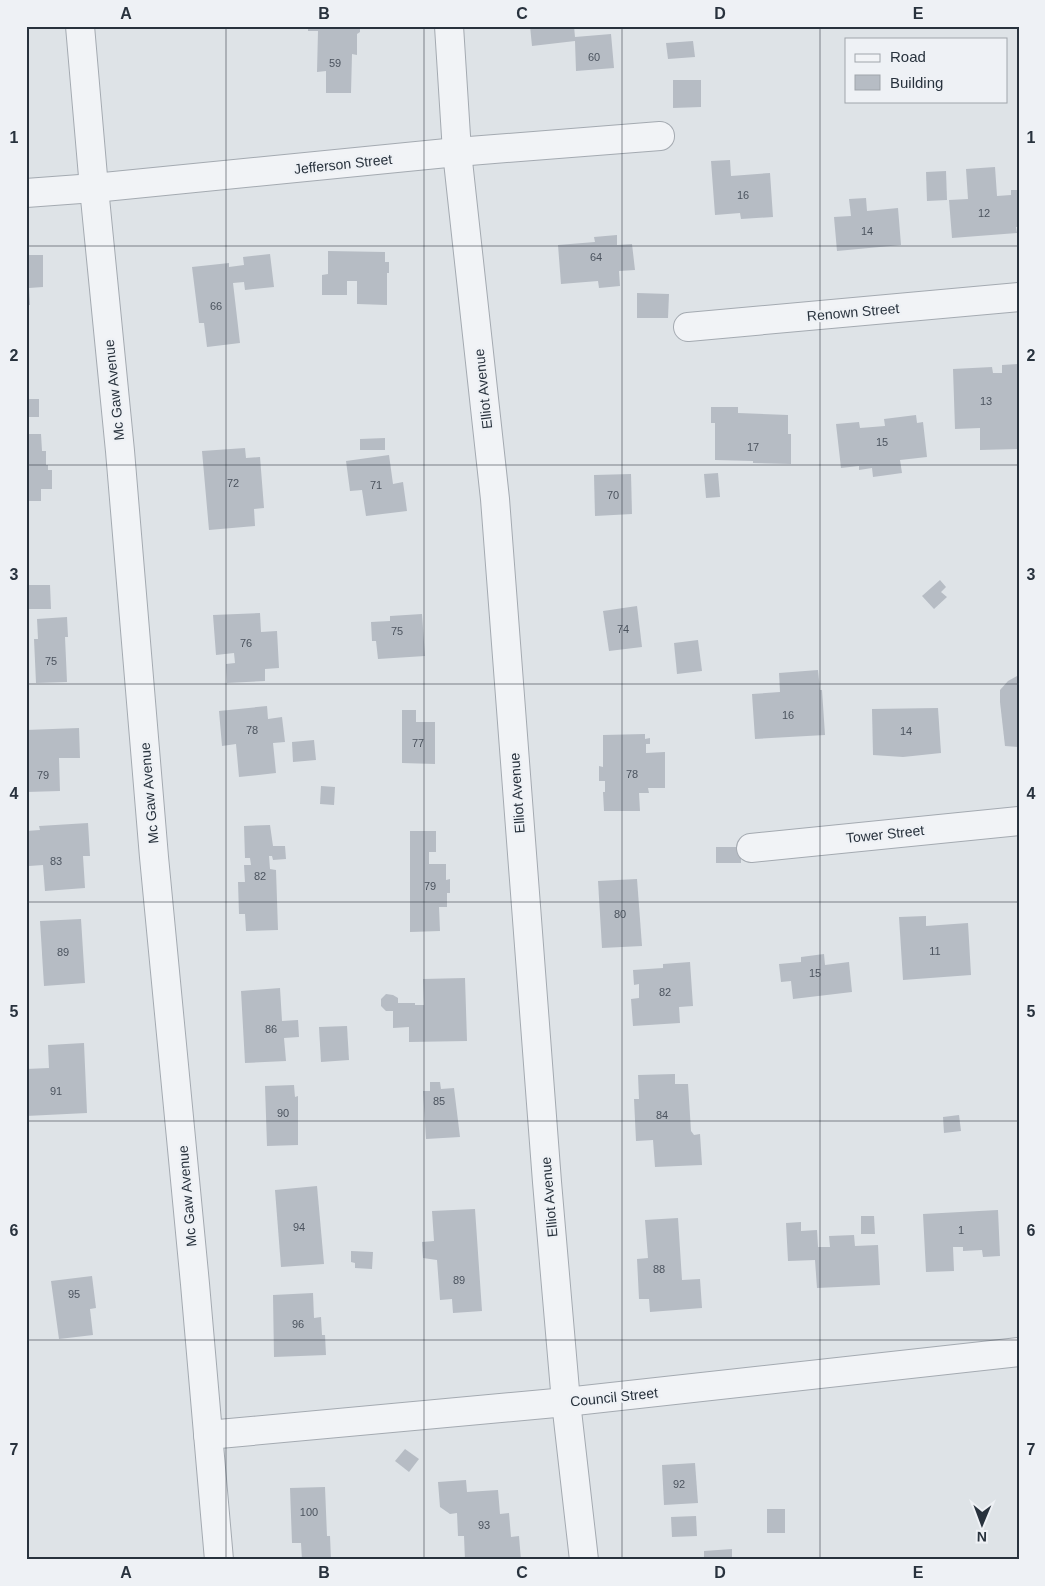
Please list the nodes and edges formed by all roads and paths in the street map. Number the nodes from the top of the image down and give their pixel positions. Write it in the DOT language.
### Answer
graph roads {
  1 [pos="80,26"];
  2 [pos="449,26"];
  3 [pos="660,136"];
  4 [pos="457,152"];
  5 [pos="94,188"];
  6 [pos="26,193"];
  7 [pos="1019,297"];
  8 [pos="688,327"];
  9 [pos="1019,821"];
  10 [pos="751,848"];
  11 [pos="1019,1352"];
  12 [pos="566,1402"];
  13 [pos="208,1435"];
  14 [pos="219,1560"];
  15 [pos="584,1560"];
  1 -- 5 [label="street, Mc Gaw Avenue"];
  2 -- 4 [label="street, Elliot Avenue"];
  3 -- 4 [label="street, Jefferson Street"];
  4 -- 5 [label="street, Jefferson Street"];
  4 -- 12 [label="street, Elliot Avenue"];
  5 -- 6 [label="street, Jefferson Street"];
  5 -- 13 [label="street, Mc Gaw Avenue"];
  7 -- 8 [label="street, Renown Street"];
  9 -- 10 [label="street, Tower Street"];
  11 -- 12 [label="street, Council Street"];
  12 -- 13 [label="street, Council Street"];
  12 -- 15 [label="street, Elliot Avenue"];
  13 -- 14 [label="street, Mc Gaw Avenue"];
}
